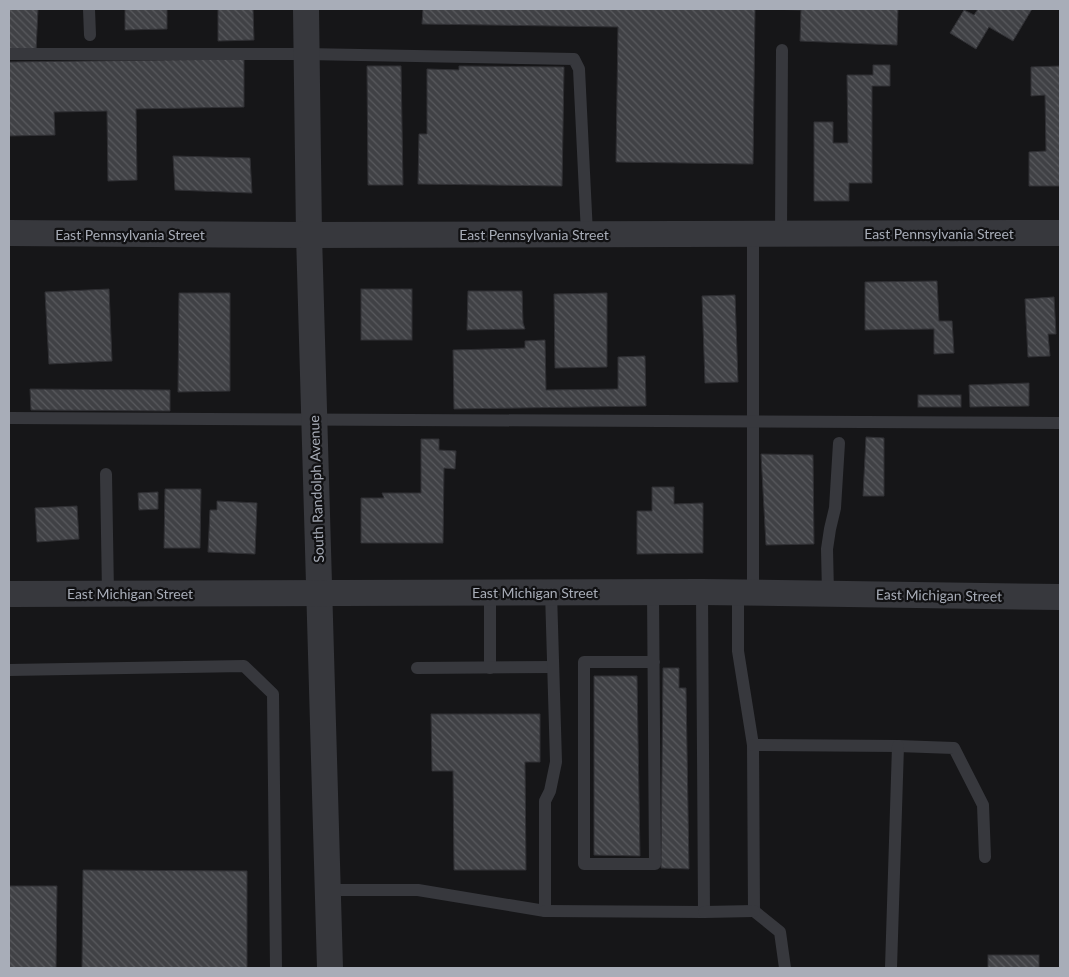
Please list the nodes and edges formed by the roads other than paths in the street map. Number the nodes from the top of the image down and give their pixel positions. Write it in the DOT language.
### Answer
graph roads {
  1 [pos="89,9"];
  2 [pos="306,9"];
  3 [pos="90,35"];
  4 [pos="782,50"];
  5 [pos="9,54"];
  6 [pos="306,54"];
  7 [pos="9,233"];
  8 [pos="1060,233"];
  9 [pos="309,234"];
  10 [pos="587,234"];
  11 [pos="753,234"];
  12 [pos="781,234"];
  13 [pos="9,418"];
  14 [pos="314,419"];
  15 [pos="753,422"];
  16 [pos="1060,423"];
  17 [pos="839,443"];
  18 [pos="106,474"];
  19 [pos="319,592"];
  20 [pos="490,592"];
  21 [pos="551,592"];
  22 [pos="654,592"];
  23 [pos="702,592"];
  24 [pos="745,592"];
  25 [pos="108,593"];
  26 [pos="828,593"];
  27 [pos="9,594"];
  28 [pos="1060,597"];
  29 [pos="654,662"];
  30 [pos="553,667"];
  31 [pos="417,668"];
  32 [pos="490,668"];
  33 [pos="9,670"];
  34 [pos="753,745"];
  35 [pos="898,746"];
  36 [pos="985,857"];
  37 [pos="328,890"];
  38 [pos="546,911"];
  39 [pos="754,911"];
  40 [pos="704,912"];
  41 [pos="276,968"];
  42 [pos="330,968"];
  43 [pos="786,968"];
  44 [pos="891,968"];
  1 -- 3 [label="lane"];
  2 -- 6 [label="street, South Randolph Avenue"];
  4 -- 12 [label="lane"];
  5 -- 6 [label="lane"];
  6 -- 9 [label="street, South Randolph Avenue"];
  6 -- 10 [label="lane"];
  7 -- 9 [label="street, East Pennsylvania Street"];
  8 -- 12 [label="street, East Pennsylvania Street"];
  9 -- 10 [label="street, East Pennsylvania Street"];
  9 -- 14 [label="street, South Randolph Avenue"];
  10 -- 11 [label="street, East Pennsylvania Street"];
  11 -- 12 [label="street, East Pennsylvania Street"];
  11 -- 15 [label="lane"];
  13 -- 14 [label="lane"];
  14 -- 15 [label="lane"];
  14 -- 19 [label="street, South Randolph Avenue"];
  15 -- 16 [label="lane"];
  15 -- 24 [label="lane"];
  17 -- 26 [label="lane"];
  18 -- 25 [label="lane"];
  19 -- 20 [label="street, East Michigan Street"];
  19 -- 25 [label="street, East Michigan Street"];
  19 -- 37 [label="street, South Randolph Avenue"];
  20 -- 21 [label="street, East Michigan Street"];
  20 -- 32 [label="lane"];
  21 -- 22 [label="street, East Michigan Street"];
  21 -- 30 [label="lane"];
  22 -- 23 [label="street, East Michigan Street"];
  22 -- 29 [label="lane"];
  23 -- 24 [label="street, East Michigan Street"];
  23 -- 40 [label="lane"];
  24 -- 26 [label="street, East Michigan Street"];
  24 -- 34 [label="lane"];
  25 -- 27 [label="street, East Michigan Street"];
  26 -- 28 [label="street, East Michigan Street"];
  29 -- 29 [label="lane"];
  30 -- 32 [label="lane"];
  30 -- 38 [label="lane"];
  31 -- 32 [label="lane"];
  33 -- 41 [label="lane"];
  34 -- 35 [label="lane"];
  34 -- 39 [label="lane"];
  35 -- 36 [label="lane"];
  35 -- 44 [label="lane"];
  37 -- 38 [label="lane"];
  37 -- 42 [label="street, South Randolph Avenue"];
  38 -- 40 [label="lane"];
  39 -- 40 [label="lane"];
  39 -- 43 [label="lane"];
}
